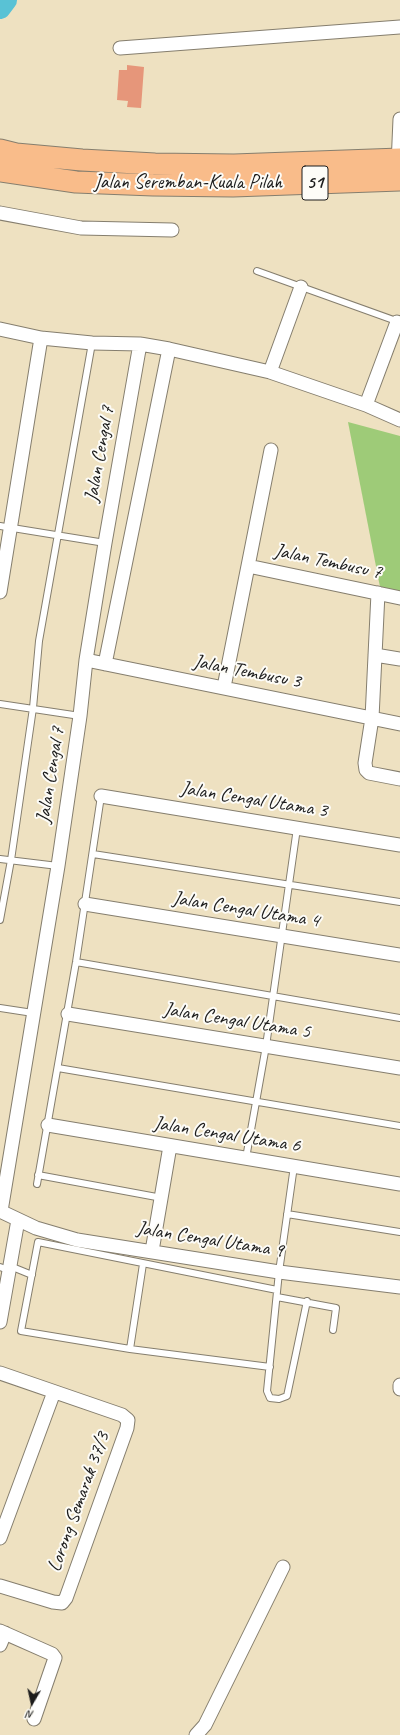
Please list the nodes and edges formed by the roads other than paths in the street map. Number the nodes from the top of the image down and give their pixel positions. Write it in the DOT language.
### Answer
graph roads {
  1 [pos="400,27"];
  2 [pos="120,48"];
  3 [pos="400,119"];
  4 [pos="0,150"];
  5 [pos="399,159"];
  6 [pos="0,171"];
  7 [pos="399,180"];
  8 [pos="0,213"];
  9 [pos="172,230"];
  10 [pos="257,271"];
  11 [pos="301,287"];
  12 [pos="398,322"];
  13 [pos="0,329"];
  14 [pos="41,338"];
  15 [pos="92,343"];
  16 [pos="140,344"];
  17 [pos="169,349"];
  18 [pos="270,372"];
  19 [pos="366,405"];
  20 [pos="400,420"];
  21 [pos="271,450"];
  22 [pos="5,526"];
  23 [pos="57,535"];
  24 [pos="105,543"];
  25 [pos="248,566"];
  26 [pos="0,592"];
  27 [pos="378,593"];
  28 [pos="400,598"];
  29 [pos="375,655"];
  30 [pos="400,658"];
  31 [pos="86,660"];
  32 [pos="105,664"];
  33 [pos="224,687"];
  34 [pos="0,704"];
  35 [pos="33,708"];
  36 [pos="80,716"];
  37 [pos="372,718"];
  38 [pos="400,724"];
  39 [pos="400,779"];
  40 [pos="101,796"];
  41 [pos="297,828"];
  42 [pos="400,845"];
  43 [pos="93,854"];
  44 [pos="0,859"];
  45 [pos="11,860"];
  46 [pos="58,866"];
  47 [pos="289,885"];
  48 [pos="400,902"];
  49 [pos="85,904"];
  50 [pos="0,920"];
  51 [pos="282,936"];
  52 [pos="400,955"];
  53 [pos="76,962"];
  54 [pos="274,996"];
  55 [pos="0,1008"];
  56 [pos="33,1013"];
  57 [pos="68,1014"];
  58 [pos="400,1018"];
  59 [pos="266,1046"];
  60 [pos="58,1068"];
  61 [pos="400,1068"];
  62 [pos="256,1102"];
  63 [pos="48,1125"];
  64 [pos="400,1126"];
  65 [pos="170,1146"];
  66 [pos="246,1158"];
  67 [pos="294,1166"];
  68 [pos="38,1175"];
  69 [pos="37,1184"];
  70 [pos="400,1184"];
  71 [pos="162,1198"];
  72 [pos="1,1211"];
  73 [pos="287,1214"];
  74 [pos="18,1220"];
  75 [pos="400,1232"];
  76 [pos="152,1251"];
  77 [pos="143,1264"];
  78 [pos="6,1268"];
  79 [pos="279,1272"];
  80 [pos="32,1275"];
  81 [pos="400,1287"];
  82 [pos="277,1290"];
  83 [pos="277,1297"];
  84 [pos="308,1301"];
  85 [pos="0,1322"];
  86 [pos="333,1330"];
  87 [pos="130,1349"];
  88 [pos="270,1367"];
  89 [pos="0,1373"];
  90 [pos="400,1385"];
  91 [pos="400,1389"];
  92 [pos="54,1392"];
  93 [pos="0,1538"];
  94 [pos="283,1567"];
  95 [pos="0,1586"];
  96 [pos="2,1636"];
  97 [pos="34,1719"];
  98 [pos="196,1735"];
  1 -- 2 [label="street"];
  3 -- 5 [label="street"];
  4 -- 5 [label="highway, Jalan Seremban-Kuala Pilah / 51"];
  5 -- 7 [label="street"];
  6 -- 7 [label="highway, Jalan Seremban-Kuala Pilah / 51"];
  8 -- 9 [label="street"];
  10 -- 11 [label="lane"];
  11 -- 12 [label="lane"];
  11 -- 18 [label="street"];
  12 -- 19 [label="street"];
  13 -- 14 [label="street"];
  14 -- 15 [label="street"];
  14 -- 22 [label="street"];
  15 -- 16 [label="street"];
  15 -- 23 [label="lane"];
  16 -- 17 [label="street"];
  16 -- 24 [label="street, Jalan Cengal 7"];
  17 -- 18 [label="street"];
  17 -- 32 [label="street"];
  18 -- 19 [label="street"];
  19 -- 20 [label="street"];
  21 -- 25 [label="street"];
  22 -- 23 [label="lane"];
  22 -- 26 [label="street"];
  23 -- 24 [label="lane"];
  23 -- 35 [label="lane"];
  24 -- 31 [label="street, Jalan Cengal 7"];
  25 -- 27 [label="street, Jalan Tembusu 7"];
  25 -- 33 [label="street"];
  27 -- 28 [label="street, Jalan Tembusu 7"];
  27 -- 29 [label="street"];
  29 -- 30 [label="street"];
  29 -- 37 [label="street"];
  31 -- 32 [label="street, Jalan Tembusu 3"];
  31 -- 36 [label="street, Jalan Cengal 7"];
  32 -- 33 [label="street, Jalan Tembusu 3"];
  33 -- 37 [label="street, Jalan Tembusu 3"];
  34 -- 35 [label="lane"];
  35 -- 36 [label="lane"];
  35 -- 45 [label="lane"];
  36 -- 46 [label="street, Jalan Cengal 7"];
  37 -- 38 [label="street, Jalan Tembusu 3"];
  37 -- 39 [label="street"];
  40 -- 41 [label="street, Jalan Cengal Utama 3"];
  40 -- 43 [label="lane"];
  41 -- 42 [label="street, Jalan Cengal Utama 3"];
  41 -- 47 [label="lane"];
  43 -- 47 [label="lane"];
  43 -- 49 [label="lane"];
  44 -- 45 [label="lane"];
  45 -- 46 [label="lane"];
  45 -- 50 [label="lane"];
  46 -- 56 [label="street, Jalan Cengal 7"];
  47 -- 48 [label="lane"];
  47 -- 51 [label="lane"];
  49 -- 51 [label="street, Jalan Cengal Utama 4"];
  49 -- 53 [label="lane"];
  51 -- 52 [label="street, Jalan Cengal Utama 4"];
  51 -- 54 [label="lane"];
  53 -- 54 [label="lane"];
  53 -- 57 [label="lane"];
  54 -- 58 [label="lane"];
  54 -- 59 [label="lane"];
  55 -- 56 [label="lane"];
  56 -- 72 [label="street, Jalan Cengal 7"];
  57 -- 59 [label="street, Jalan Cengal Utama 5"];
  57 -- 60 [label="lane"];
  59 -- 61 [label="street, Jalan Cengal Utama 5"];
  59 -- 62 [label="lane"];
  60 -- 62 [label="lane"];
  60 -- 63 [label="lane"];
  62 -- 64 [label="lane"];
  62 -- 66 [label="lane"];
  63 -- 65 [label="street, Jalan Cengal Utama 6"];
  63 -- 68 [label="lane"];
  65 -- 66 [label="street, Jalan Cengal Utama 6"];
  65 -- 71 [label="street"];
  66 -- 67 [label="street, Jalan Cengal Utama 6"];
  67 -- 70 [label="street, Jalan Cengal Utama 6"];
  67 -- 73 [label="lane"];
  68 -- 69 [label="lane"];
  68 -- 71 [label="lane"];
  71 -- 76 [label="street"];
  72 -- 74 [label="street, Jalan Cengal Utama 9"];
  73 -- 75 [label="lane"];
  73 -- 79 [label="lane"];
  74 -- 76 [label="street, Jalan Cengal Utama 9"];
  74 -- 78 [label="street"];
  76 -- 79 [label="street, Jalan Cengal Utama 9"];
  77 -- 80 [label="lane"];
  77 -- 82 [label="lane"];
  77 -- 87 [label="lane"];
  78 -- 80 [label="lane"];
  78 -- 85 [label="street"];
  79 -- 81 [label="street, Jalan Cengal Utama 9"];
  79 -- 82 [label="lane"];
  80 -- 87 [label="lane"];
  82 -- 83 [label="lane"];
  83 -- 84 [label="lane"];
  83 -- 88 [label="lane"];
  84 -- 86 [label="lane"];
  84 -- 88 [label="lane"];
  87 -- 88 [label="lane"];
  89 -- 92 [label="street"];
  90 -- 91 [label="street"];
  92 -- 93 [label="street"];
  92 -- 95 [label="street, Lorong Semarak 37/3"];
  94 -- 98 [label="street"];
  96 -- 97 [label="street"];
}
